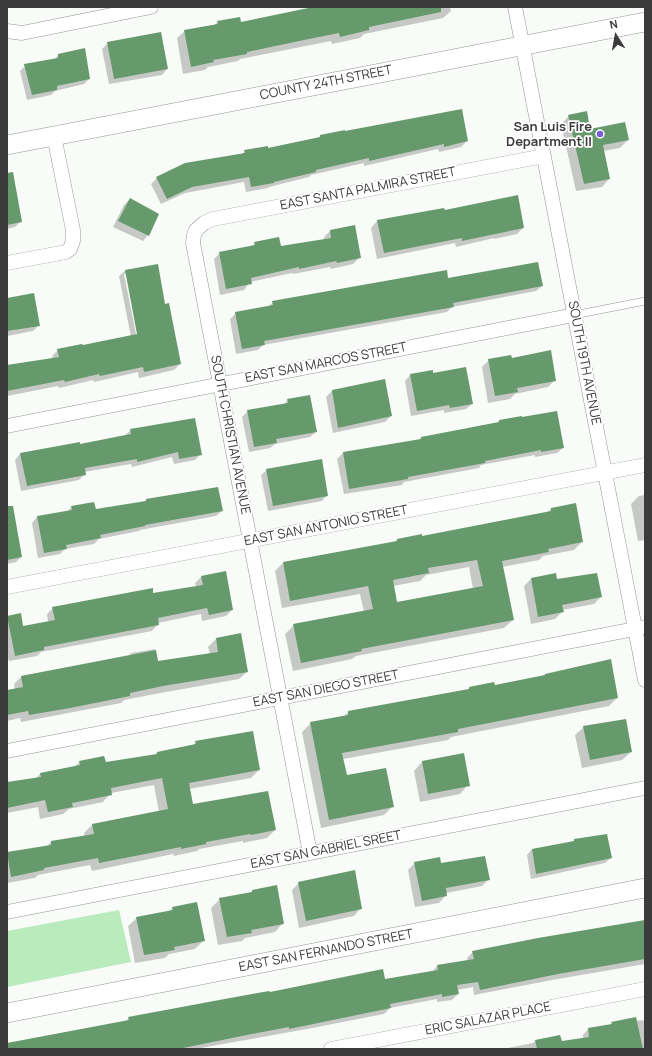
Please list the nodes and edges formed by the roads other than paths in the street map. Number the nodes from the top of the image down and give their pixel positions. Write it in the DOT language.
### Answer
graph roads {
  1 [pos="151,7"];
  2 [pos="515,7"];
  3 [pos="645,22"];
  4 [pos="7,31"];
  5 [pos="522,46"];
  6 [pos="54,136"];
  7 [pos="7,145"];
  8 [pos="544,156"];
  9 [pos="196,230"];
  10 [pos="7,263"];
  11 [pos="645,302"];
  12 [pos="574,315"];
  13 [pos="220,384"];
  14 [pos="7,426"];
  15 [pos="645,465"];
  16 [pos="605,473"];
  17 [pos="250,541"];
  18 [pos="7,587"];
  19 [pos="640,628"];
  20 [pos="645,680"];
  21 [pos="280,698"];
  22 [pos="7,750"];
  23 [pos="645,788"];
  24 [pos="310,853"];
  25 [pos="645,888"];
  26 [pos="7,912"];
  27 [pos="645,989"];
  28 [pos="7,1013"];
  29 [pos="331,1049"];
  1 -- 4 [label="street"];
  2 -- 5 [label="street, SOUTH 19TH AVENUE"];
  3 -- 5 [label="street, COUNTY 24TH STREET"];
  5 -- 6 [label="street, COUNTY 24TH STREET"];
  5 -- 8 [label="street, SOUTH 19TH AVENUE"];
  6 -- 7 [label="street, COUNTY 24TH STREET"];
  6 -- 10 [label="street"];
  8 -- 9 [label="street, EAST SANTA PALMIRA STREET"];
  8 -- 12 [label="street, SOUTH 19TH AVENUE"];
  9 -- 13 [label="street, SOUTH CHRISTIAN AVENUE"];
  11 -- 12 [label="lane"];
  12 -- 13 [label="street, EAST SAN MARCOS STREET"];
  12 -- 16 [label="street, SOUTH 19TH AVENUE"];
  13 -- 14 [label="street, EAST SAN MARCOS STREET"];
  13 -- 17 [label="street, SOUTH CHRISTIAN AVENUE"];
  15 -- 16 [label="street, EAST SAN ANTONIO STREET"];
  16 -- 17 [label="street, EAST SAN ANTONIO STREET"];
  16 -- 19 [label="street, SOUTH 19TH AVENUE"];
  17 -- 18 [label="street, EAST SAN ANTONIO STREET"];
  17 -- 21 [label="street, SOUTH CHRISTIAN AVENUE"];
  19 -- 20 [label="street, SOUTH 19TH AVENUE"];
  19 -- 21 [label="street, EAST SAN DIEGO STREET"];
  21 -- 22 [label="street, EAST SAN DIEGO STREET"];
  21 -- 24 [label="street, SOUTH CHRISTIAN AVENUE"];
  23 -- 24 [label="street, EAST SAN GABRIEL SREET"];
  24 -- 26 [label="street, EAST SAN GABRIEL SREET"];
  25 -- 28 [label="street, EAST SAN FERNANDO STREET"];
  27 -- 29 [label="street, ERIC SALAZAR PLACE"];
}
